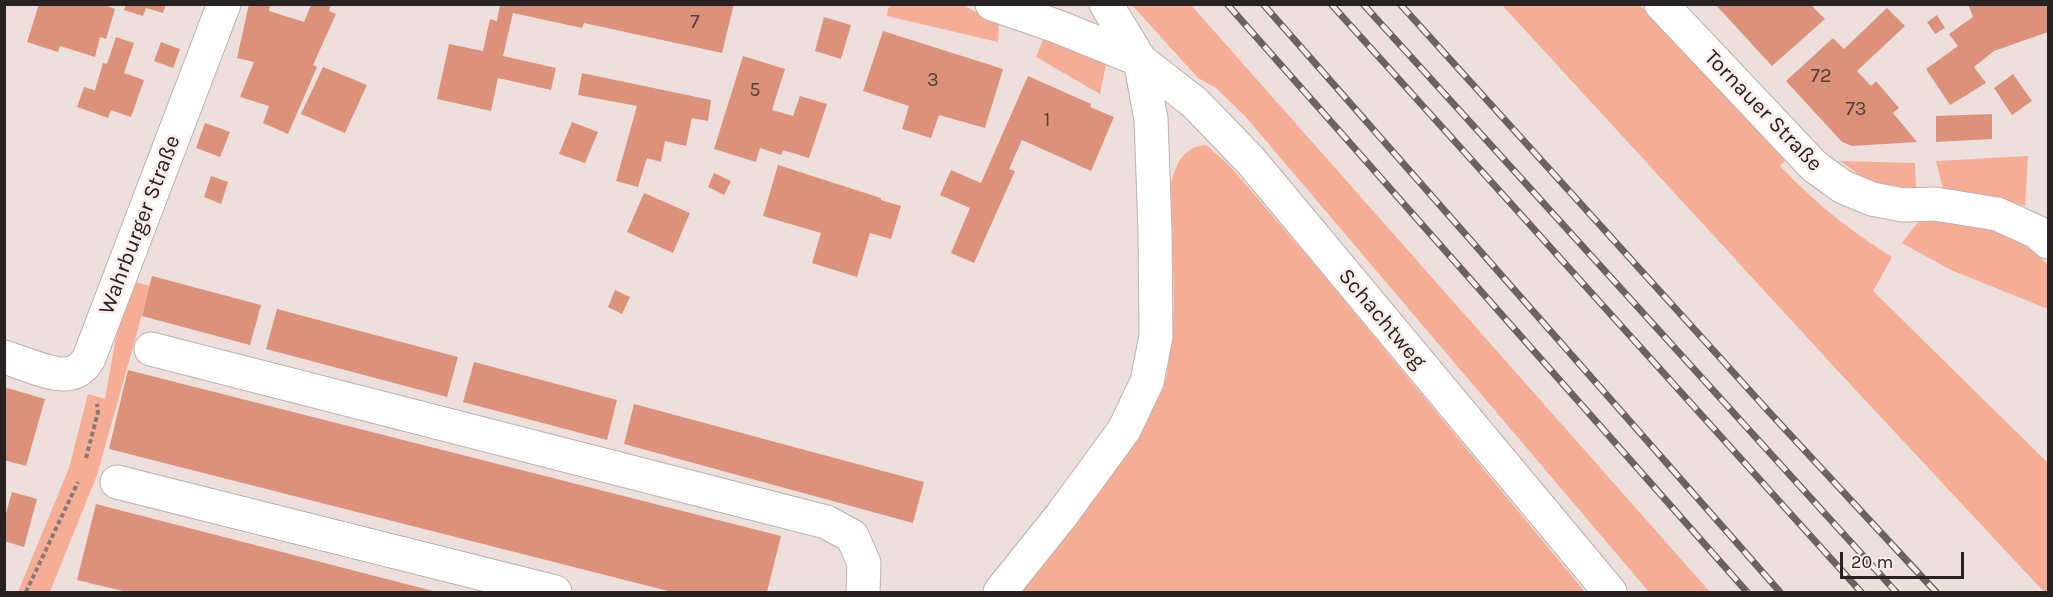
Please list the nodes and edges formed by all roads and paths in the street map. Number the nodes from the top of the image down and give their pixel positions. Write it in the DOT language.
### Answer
graph roads {
  1 [pos="224,4"];
  2 [pos="992,4"];
  3 [pos="1106,4"];
  4 [pos="1661,4"];
  5 [pos="1140,60"];
  6 [pos="2045,234"];
  7 [pos="151,349"];
  8 [pos="4,357"];
  9 [pos="89,358"];
  10 [pos="83,467"];
  11 [pos="80,478"];
  12 [pos="117,482"];
  13 [pos="26,592"];
  14 [pos="555,592"];
  15 [pos="862,592"];
  16 [pos="1000,592"];
  17 [pos="1610,592"];
  1 -- 9 [label="street, Wahrburger Straße"];
  2 -- 5 [label="street"];
  3 -- 5 [label="street"];
  4 -- 6 [label="street, Tornauer Straße"];
  5 -- 16 [label="street"];
  5 -- 17 [label="street, Schachtweg"];
  7 -- 15 [label="street"];
  8 -- 9 [label="street"];
  9 -- 10 [label="path"];
  11 -- 13 [label="path"];
  12 -- 14 [label="street"];
}
